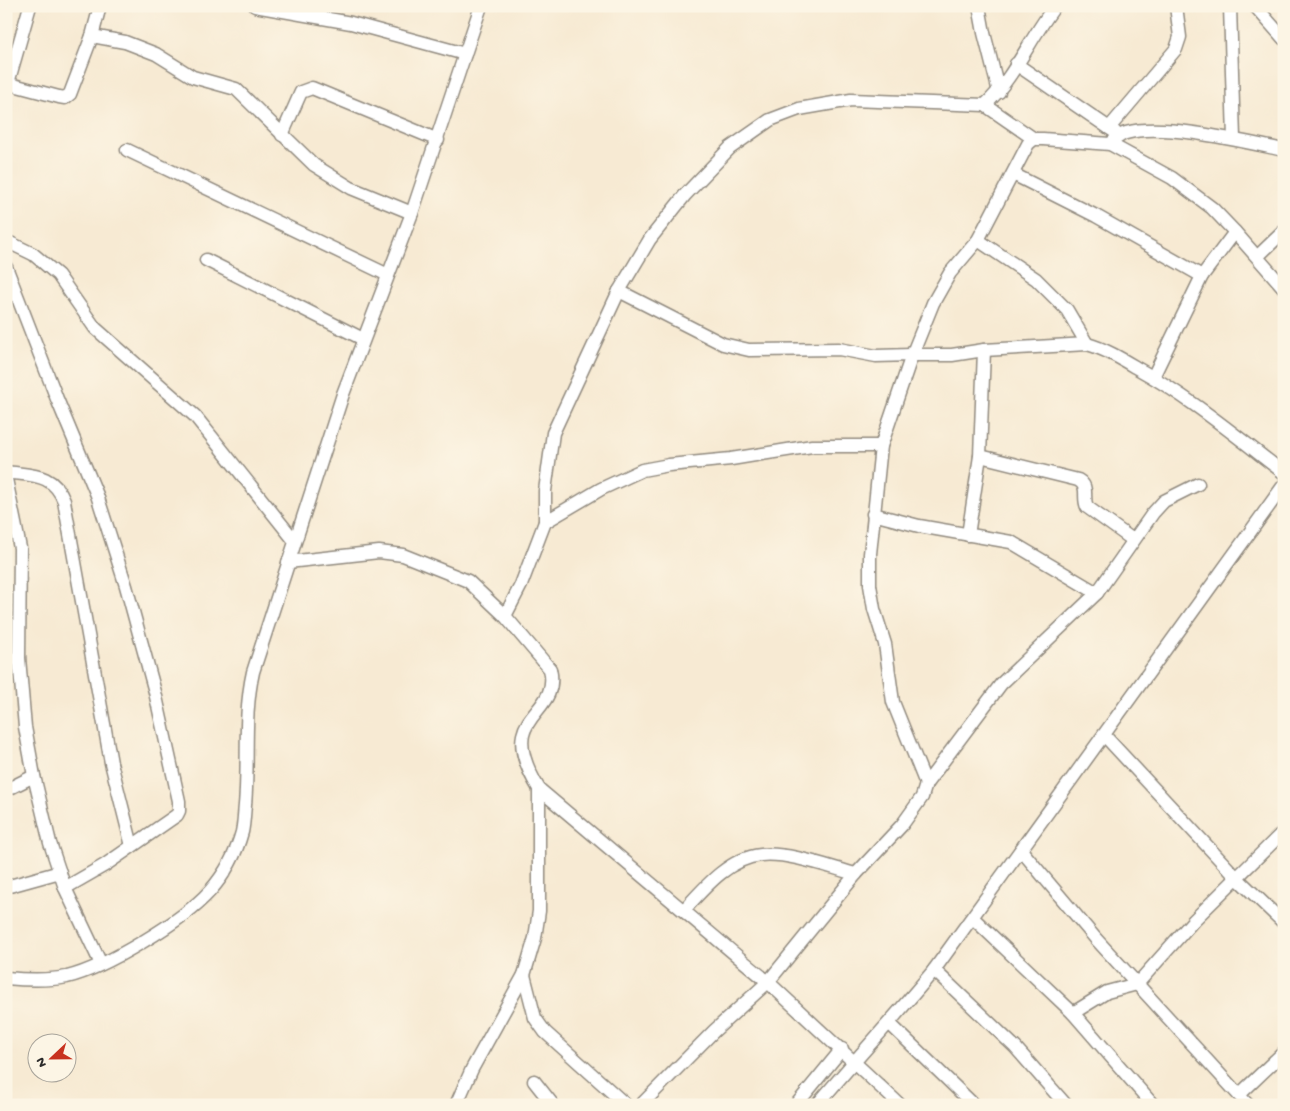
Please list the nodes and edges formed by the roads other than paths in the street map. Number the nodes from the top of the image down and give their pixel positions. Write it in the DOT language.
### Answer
graph roads {
  1 [pos="30,6"];
  2 [pos="100,6"];
  3 [pos="255,6"];
  4 [pos="481,6"];
  5 [pos="979,6"];
  6 [pos="1055,6"];
  7 [pos="1176,6"];
  8 [pos="1230,6"];
  9 [pos="1255,6"];
  10 [pos="92,36"];
  11 [pos="1284,39"];
  12 [pos="465,54"];
  13 [pos="1016,64"];
  14 [pos="7,86"];
  15 [pos="999,92"];
  16 [pos="985,105"];
  17 [pos="1115,132"];
  18 [pos="282,135"];
  19 [pos="1034,139"];
  20 [pos="1234,139"];
  21 [pos="438,140"];
  22 [pos="1110,144"];
  23 [pos="127,150"];
  24 [pos="1284,150"];
  25 [pos="1013,174"];
  26 [pos="412,213"];
  27 [pos="1235,232"];
  28 [pos="1284,232"];
  29 [pos="978,240"];
  30 [pos="6,241"];
  31 [pos="1258,256"];
  32 [pos="206,260"];
  33 [pos="6,267"];
  34 [pos="388,275"];
  35 [pos="1202,276"];
  36 [pos="1284,288"];
  37 [pos="619,291"];
  38 [pos="363,339"];
  39 [pos="1088,344"];
  40 [pos="984,350"];
  41 [pos="912,355"];
  42 [pos="1153,377"];
  43 [pos="881,446"];
  44 [pos="980,456"];
  45 [pos="6,472"];
  46 [pos="1284,474"];
  47 [pos="6,479"];
  48 [pos="1198,484"];
  49 [pos="1284,485"];
  50 [pos="873,514"];
  51 [pos="545,522"];
  52 [pos="968,535"];
  53 [pos="294,540"];
  54 [pos="1133,540"];
  55 [pos="288,562"];
  56 [pos="1097,593"];
  57 [pos="505,616"];
  58 [pos="19,658"];
  59 [pos="6,660"];
  60 [pos="1104,735"];
  61 [pos="34,776"];
  62 [pos="926,784"];
  63 [pos="540,789"];
  64 [pos="6,790"];
  65 [pos="1284,831"];
  66 [pos="132,846"];
  67 [pos="1021,850"];
  68 [pos="60,872"];
  69 [pos="856,874"];
  70 [pos="1237,878"];
  71 [pos="6,887"];
  72 [pos="65,888"];
  73 [pos="684,910"];
  74 [pos="973,918"];
  75 [pos="1284,923"];
  76 [pos="101,964"];
  77 [pos="934,970"];
  78 [pos="524,975"];
  79 [pos="6,978"];
  80 [pos="768,982"];
  81 [pos="1137,984"];
  82 [pos="1072,1013"];
  83 [pos="890,1024"];
  84 [pos="842,1049"];
  85 [pos="1284,1052"];
  86 [pos="855,1060"];
  87 [pos="534,1081"];
  88 [pos="1239,1095"];
  89 [pos="456,1105"];
  90 [pos="553,1105"];
  91 [pos="626,1105"];
  92 [pos="641,1105"];
  93 [pos="796,1105"];
  94 [pos="818,1105"];
  95 [pos="900,1105"];
  96 [pos="974,1105"];
  97 [pos="1066,1105"];
  98 [pos="1153,1105"];
  99 [pos="1248,1105"];
  1 -- 14 [label="street"];
  2 -- 10 [label="street"];
  3 -- 12 [label="street"];
  4 -- 12 [label="street"];
  5 -- 15 [label="street"];
  6 -- 13 [label="street"];
  7 -- 17 [label="street"];
  8 -- 20 [label="street"];
  9 -- 11 [label="street"];
  10 -- 14 [label="street"];
  10 -- 18 [label="street"];
  12 -- 21 [label="street"];
  13 -- 15 [label="street"];
  13 -- 17 [label="street"];
  15 -- 16 [label="street"];
  16 -- 19 [label="street"];
  16 -- 37 [label="street"];
  17 -- 20 [label="street"];
  17 -- 22 [label="street"];
  18 -- 21 [label="street"];
  18 -- 26 [label="street"];
  19 -- 22 [label="street"];
  19 -- 25 [label="street"];
  20 -- 24 [label="street"];
  21 -- 26 [label="street"];
  22 -- 27 [label="street"];
  23 -- 34 [label="street"];
  25 -- 29 [label="street"];
  25 -- 35 [label="street"];
  26 -- 34 [label="street"];
  27 -- 31 [label="street"];
  27 -- 35 [label="street"];
  28 -- 31 [label="street"];
  29 -- 39 [label="street"];
  29 -- 41 [label="street"];
  30 -- 53 [label="street"];
  31 -- 36 [label="street"];
  32 -- 38 [label="street"];
  33 -- 66 [label="street"];
  34 -- 38 [label="street"];
  35 -- 42 [label="street"];
  37 -- 41 [label="street"];
  37 -- 51 [label="street"];
  38 -- 53 [label="street"];
  39 -- 40 [label="street"];
  39 -- 42 [label="street"];
  40 -- 41 [label="street"];
  40 -- 44 [label="street"];
  41 -- 43 [label="street"];
  42 -- 46 [label="street"];
  43 -- 50 [label="street"];
  43 -- 51 [label="street"];
  44 -- 52 [label="street"];
  44 -- 54 [label="street"];
  45 -- 66 [label="street"];
  47 -- 58 [label="street"];
  48 -- 54 [label="street"];
  49 -- 60 [label="street"];
  50 -- 52 [label="street"];
  50 -- 62 [label="street"];
  51 -- 57 [label="street"];
  52 -- 56 [label="street"];
  53 -- 55 [label="street"];
  54 -- 56 [label="street"];
  55 -- 57 [label="street"];
  55 -- 76 [label="street"];
  56 -- 62 [label="street"];
  57 -- 63 [label="street"];
  58 -- 59 [label="street"];
  58 -- 61 [label="street"];
  60 -- 67 [label="street"];
  60 -- 70 [label="street"];
  61 -- 64 [label="street"];
  61 -- 68 [label="street"];
  62 -- 69 [label="street"];
  63 -- 73 [label="street"];
  63 -- 78 [label="street"];
  65 -- 70 [label="street"];
  66 -- 72 [label="street"];
  67 -- 74 [label="street"];
  67 -- 81 [label="street"];
  68 -- 71 [label="street"];
  68 -- 72 [label="street"];
  69 -- 73 [label="street"];
  69 -- 80 [label="street"];
  70 -- 75 [label="street"];
  70 -- 81 [label="street"];
  72 -- 76 [label="street"];
  73 -- 80 [label="street"];
  74 -- 77 [label="street"];
  74 -- 82 [label="street"];
  76 -- 79 [label="street"];
  77 -- 83 [label="street"];
  77 -- 97 [label="street"];
  78 -- 89 [label="street"];
  78 -- 91 [label="street"];
  80 -- 84 [label="street"];
  80 -- 92 [label="street"];
  81 -- 82 [label="street"];
  81 -- 88 [label="street"];
  82 -- 98 [label="street"];
  83 -- 86 [label="street"];
  83 -- 96 [label="street"];
  84 -- 86 [label="street"];
  84 -- 93 [label="street"];
  85 -- 88 [label="street"];
  86 -- 94 [label="street"];
  86 -- 95 [label="street"];
  87 -- 90 [label="street"];
  88 -- 99 [label="street"];
}
